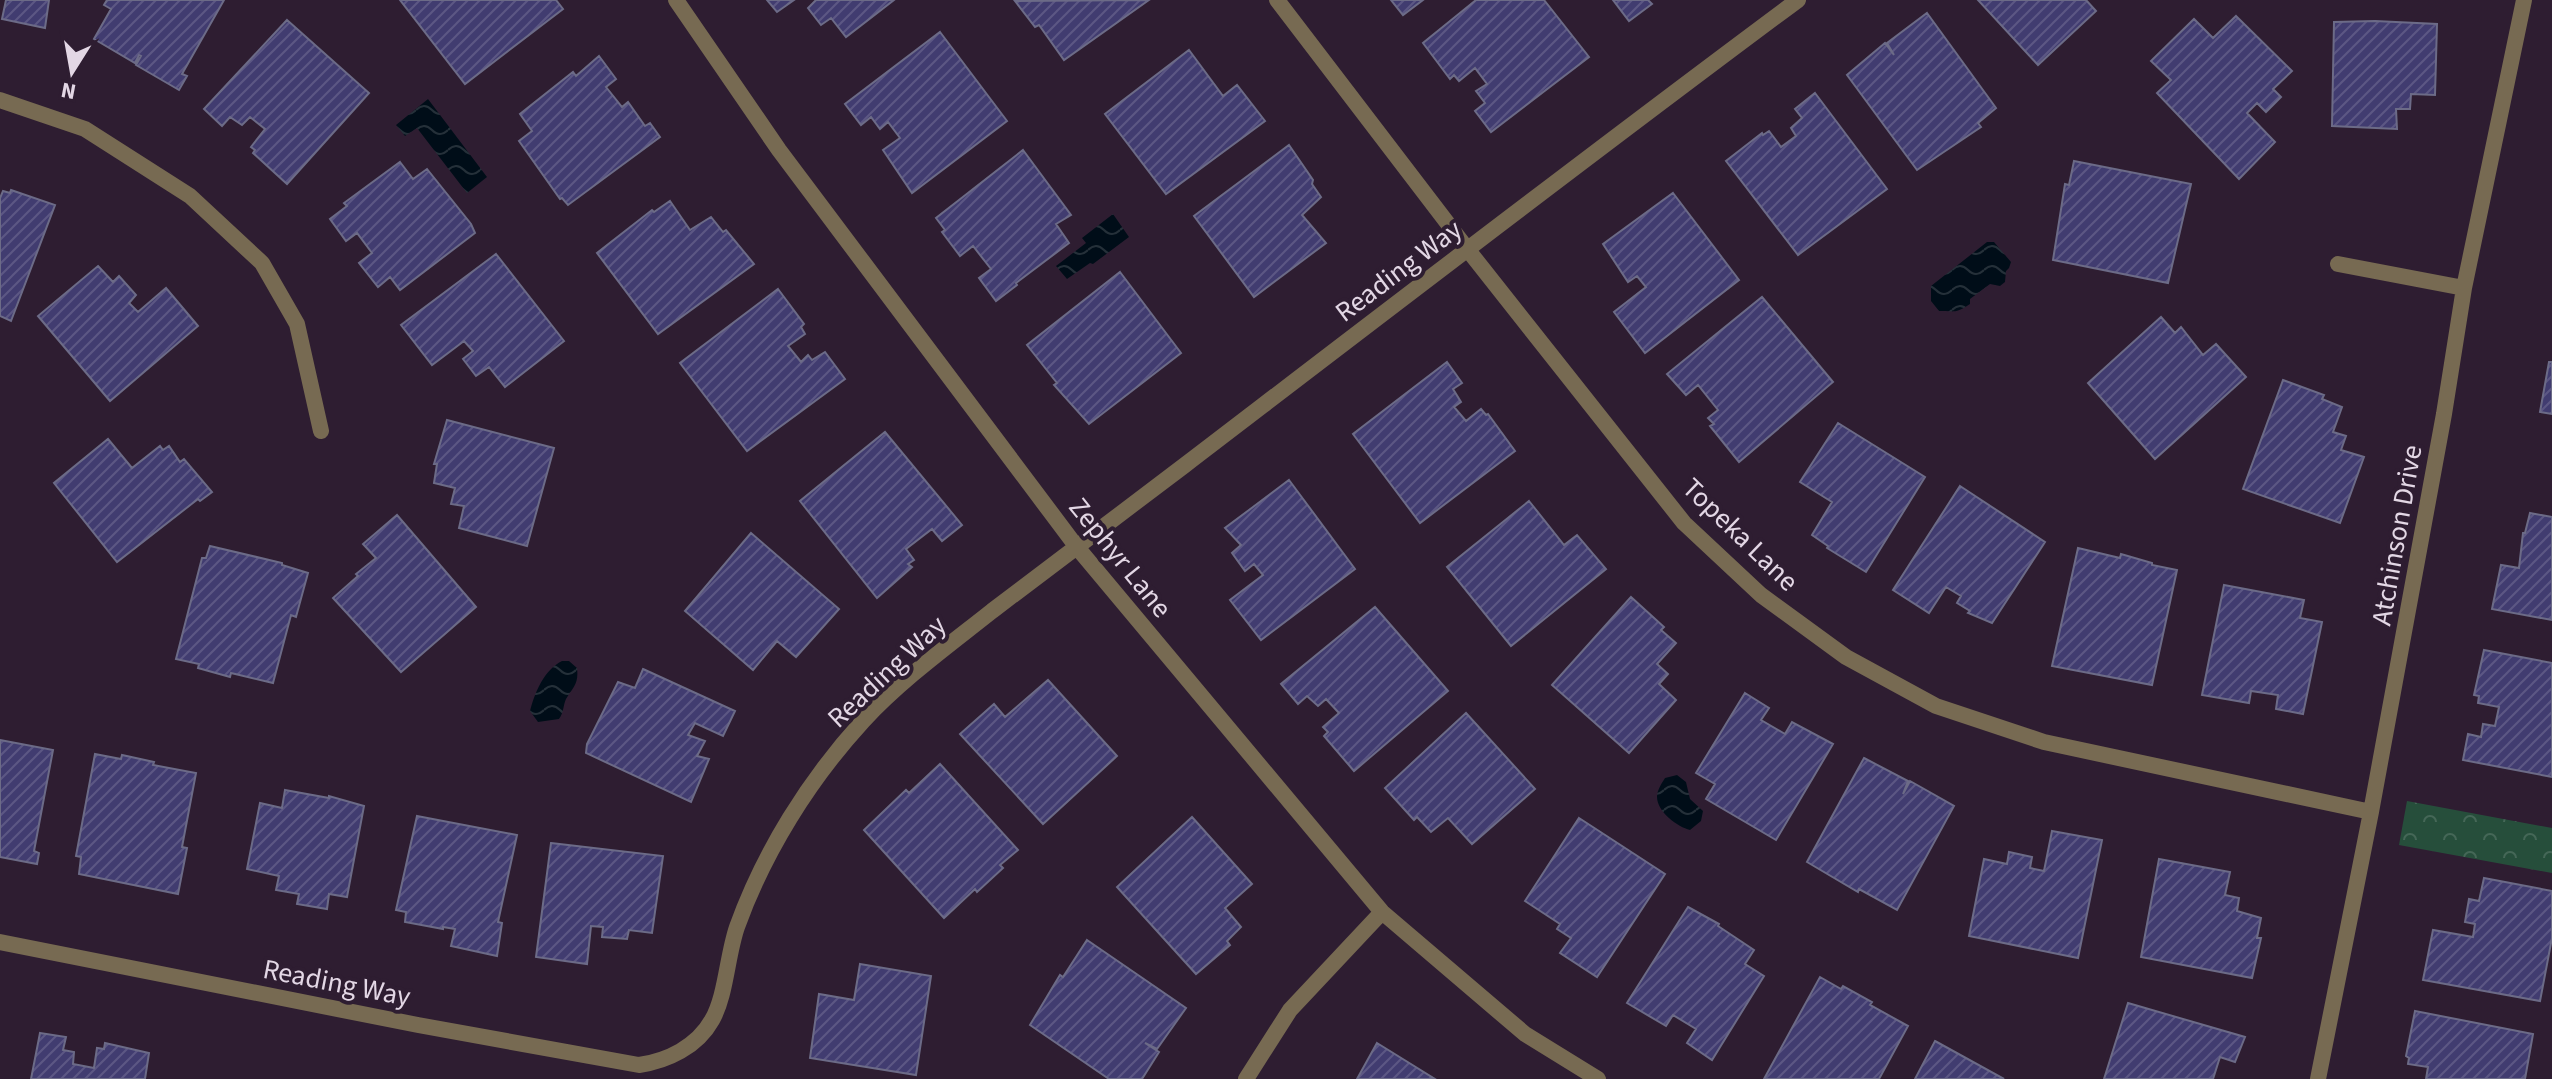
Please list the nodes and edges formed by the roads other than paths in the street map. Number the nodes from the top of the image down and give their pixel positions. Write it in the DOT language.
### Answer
graph roads {
  1 [pos="676,0"];
  2 [pos="1277,0"];
  3 [pos="1798,0"];
  4 [pos="2524,0"];
  5 [pos="0,100"];
  6 [pos="1468,250"];
  7 [pos="2338,264"];
  8 [pos="2464,288"];
  9 [pos="321,431"];
  10 [pos="1076,546"];
  11 [pos="2371,812"];
  12 [pos="1382,912"];
  13 [pos="0,942"];
  14 [pos="1246,1079"];
  15 [pos="1598,1079"];
  16 [pos="2318,1079"];
  1 -- 10 [label="street, Zephyr Lane"];
  2 -- 6 [label="street, Topeka Lane"];
  3 -- 6 [label="street, Reading Way"];
  4 -- 8 [label="street, Atchinson Drive"];
  5 -- 9 [label="street"];
  6 -- 10 [label="street, Reading Way"];
  6 -- 11 [label="street, Topeka Lane"];
  7 -- 8 [label="street"];
  8 -- 11 [label="street, Atchinson Drive"];
  10 -- 12 [label="street, Zephyr Lane"];
  10 -- 13 [label="street, Reading Way"];
  11 -- 16 [label="street, Atchinson Drive"];
  12 -- 14 [label="street"];
  12 -- 15 [label="street, Zephyr Lane"];
}
